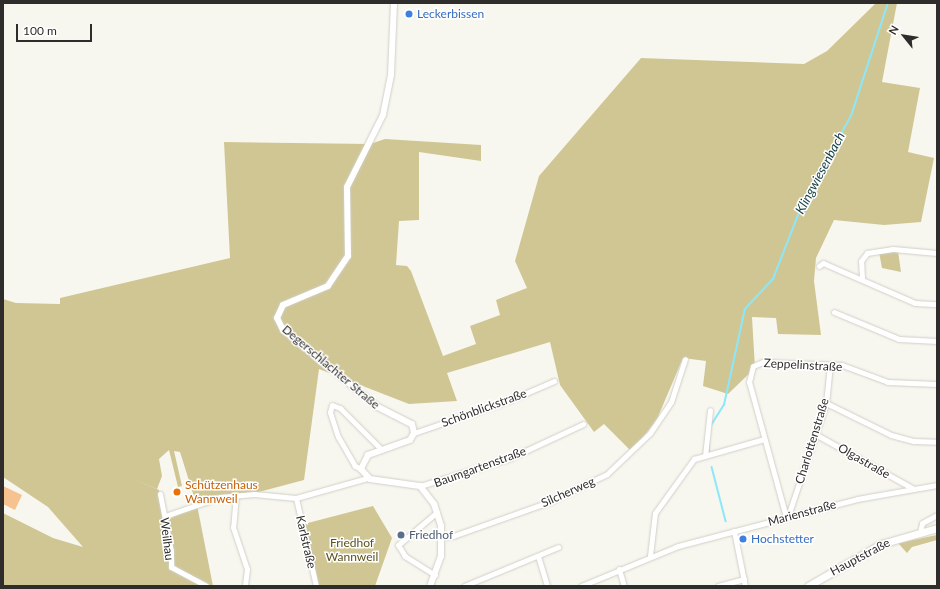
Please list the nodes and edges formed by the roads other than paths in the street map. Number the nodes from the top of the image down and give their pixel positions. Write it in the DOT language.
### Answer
graph roads {
  1 [pos="394,3"];
  2 [pos="937,253"];
  3 [pos="819,266"];
  4 [pos="862,278"];
  5 [pos="937,304"];
  6 [pos="834,312"];
  7 [pos="937,341"];
  8 [pos="685,359"];
  9 [pos="830,364"];
  10 [pos="554,381"];
  11 [pos="937,384"];
  12 [pos="826,403"];
  13 [pos="710,410"];
  14 [pos="583,424"];
  15 [pos="414,433"];
  16 [pos="815,434"];
  17 [pos="764,439"];
  18 [pos="937,442"];
  19 [pos="382,450"];
  20 [pos="705,456"];
  21 [pos="362,469"];
  22 [pos="367,478"];
  23 [pos="937,485"];
  24 [pos="420,486"];
  25 [pos="912,488"];
  26 [pos="160,494"];
  27 [pos="236,496"];
  28 [pos="296,498"];
  29 [pos="438,512"];
  30 [pos="165,516"];
  31 [pos="937,516"];
  32 [pos="787,517"];
  33 [pos="937,528"];
  34 [pos="734,531"];
  35 [pos="920,532"];
  36 [pos="440,537"];
  37 [pos="558,547"];
  38 [pos="538,556"];
  39 [pos="650,556"];
  40 [pos="619,569"];
  41 [pos="435,575"];
  42 [pos="744,579"];
  43 [pos="206,586"];
  44 [pos="245,586"];
  45 [pos="316,586"];
  46 [pos="430,586"];
  47 [pos="464,586"];
  48 [pos="547,586"];
  49 [pos="581,586"];
  50 [pos="624,586"];
  51 [pos="718,586"];
  52 [pos="745,586"];
  53 [pos="808,586"];
  1 -- 15 [label="street, Degerschlachter Straße"];
  2 -- 4 [label="street"];
  3 -- 4 [label="street"];
  4 -- 5 [label="street"];
  6 -- 7 [label="street"];
  8 -- 36 [label="street, Silcherweg"];
  9 -- 11 [label="street, Zeppelinstraße"];
  9 -- 12 [label="street, Charlottenstraße"];
  9 -- 17 [label="street, Zeppelinstraße"];
  10 -- 15 [label="street, Schönblickstraße"];
  12 -- 16 [label="street, Charlottenstraße"];
  12 -- 18 [label="street"];
  13 -- 20 [label="street"];
  14 -- 24 [label="street, Baumgartenstraße"];
  15 -- 19 [label="street"];
  16 -- 25 [label="street, Olgastraße"];
  16 -- 32 [label="street, Charlottenstraße"];
  17 -- 20 [label="street"];
  17 -- 32 [label="street, Zeppelinstraße"];
  19 -- 21 [label="street"];
  19 -- 21 [label="street"];
  20 -- 39 [label="street"];
  21 -- 22 [label="street"];
  22 -- 24 [label="street"];
  22 -- 28 [label="street"];
  23 -- 25 [label="street, Marienstraße"];
  24 -- 29 [label="street"];
  25 -- 32 [label="street, Marienstraße"];
  26 -- 30 [label="street, Weilhau"];
  27 -- 28 [label="street"];
  27 -- 30 [label="street"];
  27 -- 44 [label="street"];
  28 -- 45 [label="street, Karlstraße"];
  29 -- 36 [label="street"];
  29 -- 41 [label="street"];
  30 -- 43 [label="street, Weilhau"];
  31 -- 35 [label="street"];
  32 -- 34 [label="street, Marienstraße"];
  33 -- 35 [label="main road, Hauptstraße"];
  34 -- 39 [label="street, Marienstraße"];
  34 -- 42 [label="street"];
  35 -- 53 [label="main road, Hauptstraße"];
  36 -- 41 [label="street"];
  37 -- 38 [label="street"];
  38 -- 47 [label="street"];
  38 -- 48 [label="street"];
  39 -- 40 [label="street, Marienstraße"];
  40 -- 49 [label="street, Marienstraße"];
  40 -- 50 [label="street"];
  41 -- 46 [label="street"];
  42 -- 51 [label="street"];
  42 -- 52 [label="street"];
}
